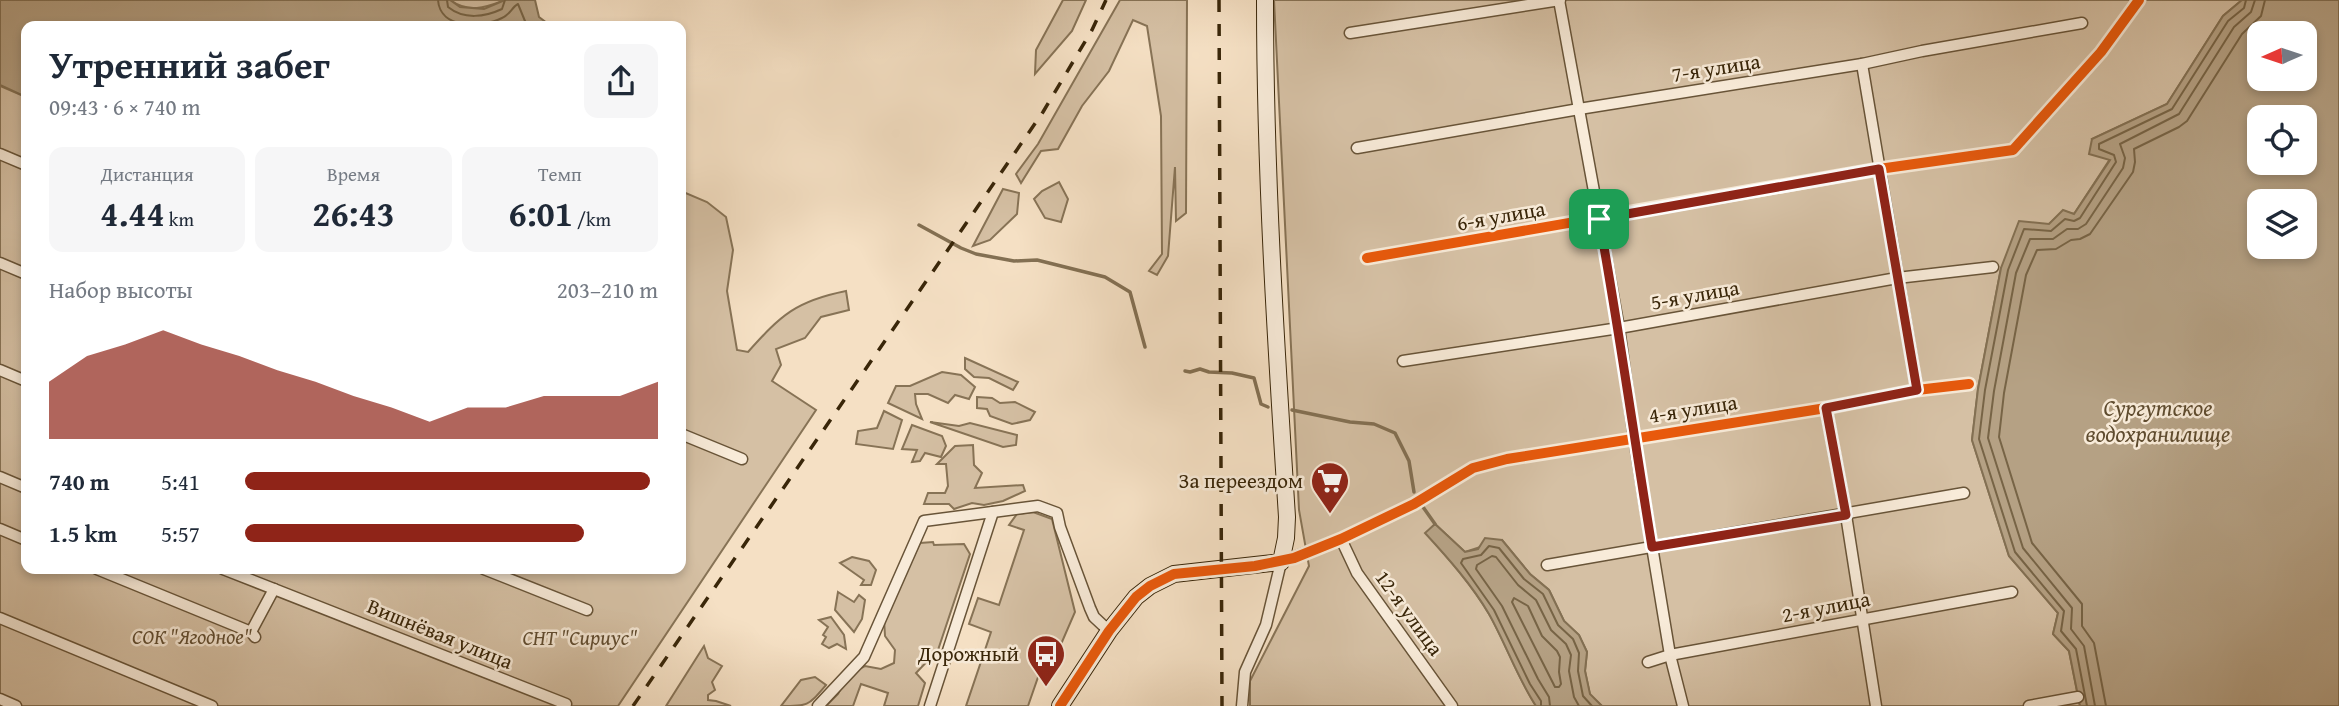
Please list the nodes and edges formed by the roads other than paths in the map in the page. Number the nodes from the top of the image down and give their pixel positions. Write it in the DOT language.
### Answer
graph roads {
  1 [pos="1265,0"];
  2 [pos="1559,0"];
  3 [pos="2139,0"];
  4 [pos="2082,23"];
  5 [pos="1350,33"];
  6 [pos="1862,64"];
  7 [pos="1579,109"];
  8 [pos="1357,148"];
  9 [pos="0,154"];
  10 [pos="21,163"];
  11 [pos="1879,169"];
  12 [pos="1599,219"];
  13 [pos="1367,258"];
  14 [pos="0,262"];
  15 [pos="1993,267"];
  16 [pos="21,272"];
  17 [pos="1897,278"];
  18 [pos="1619,328"];
  19 [pos="1403,361"];
  20 [pos="0,370"];
  21 [pos="21,379"];
  22 [pos="1969,384"];
  23 [pos="1917,390"];
  24 [pos="1826,408"];
  25 [pos="686,436"];
  26 [pos="1634,438"];
  27 [pos="742,459"];
  28 [pos="0,477"];
  29 [pos="21,486"];
  30 [pos="1964,493"];
  31 [pos="993,512"];
  32 [pos="1846,515"];
  33 [pos="0,529"];
  34 [pos="21,538"];
  35 [pos="1341,539"];
  36 [pos="1652,547"];
  37 [pos="1281,562"];
  38 [pos="1547,565"];
  39 [pos="109,574"];
  40 [pos="236,574"];
  41 [pos="497,574"];
  42 [pos="274,589"];
  43 [pos="2012,592"];
  44 [pos="587,610"];
  45 [pos="0,618"];
  46 [pos="1864,619"];
  47 [pos="1109,631"];
  48 [pos="1670,655"];
  49 [pos="1648,663"];
  50 [pos="2078,697"];
  51 [pos="0,699"];
  52 [pos="566,704"];
  53 [pos="16,706"];
  54 [pos="212,706"];
  55 [pos="818,706"];
  56 [pos="930,706"];
  57 [pos="1060,706"];
  58 [pos="1242,706"];
  59 [pos="1452,706"];
  60 [pos="1683,706"];
  61 [pos="1876,706"];
  62 [pos="2029,706"];
  1 -- 37 [label="street"];
  2 -- 5 [label="street"];
  2 -- 7 [label="street"];
  3 -- 11 [label="street, 6-я улица"];
  4 -- 6 [label="street, 7-я улица"];
  6 -- 7 [label="street, 7-я улица"];
  6 -- 11 [label="street"];
  7 -- 8 [label="street, 7-я улица"];
  7 -- 12 [label="street"];
  9 -- 10 [label="street"];
  11 -- 12 [label="street, 6-я улица"];
  11 -- 17 [label="street"];
  12 -- 13 [label="street, 6-я улица"];
  12 -- 18 [label="street"];
  14 -- 16 [label="street"];
  15 -- 17 [label="street, 5-я улица"];
  17 -- 18 [label="street, 5-я улица"];
  17 -- 23 [label="street"];
  18 -- 19 [label="street, 5-я улица"];
  18 -- 26 [label="street"];
  20 -- 21 [label="street"];
  22 -- 23 [label="street, 4-я улица"];
  23 -- 24 [label="street, 4-я улица"];
  24 -- 26 [label="street, 4-я улица"];
  24 -- 32 [label="street"];
  25 -- 27 [label="street"];
  26 -- 35 [label="street, 4-я улица"];
  26 -- 36 [label="street"];
  28 -- 29 [label="street"];
  30 -- 32 [label="street"];
  31 -- 47 [label="street"];
  31 -- 55 [label="street"];
  31 -- 56 [label="street"];
  32 -- 36 [label="street"];
  32 -- 46 [label="street"];
  33 -- 34 [label="street"];
  35 -- 37 [label="street, 4-я улица"];
  35 -- 59 [label="street, 12-я улица"];
  36 -- 38 [label="street"];
  36 -- 48 [label="street"];
  37 -- 47 [label="street"];
  37 -- 58 [label="street"];
  39 -- 42 [label="street"];
  40 -- 42 [label="street, Вишнёвая улица"];
  41 -- 44 [label="street"];
  42 -- 52 [label="street, Вишнёвая улица"];
  43 -- 46 [label="street, 2-я улица"];
  45 -- 54 [label="street"];
  46 -- 48 [label="street, 2-я улица"];
  46 -- 61 [label="street"];
  47 -- 57 [label="street"];
  48 -- 49 [label="street, 2-я улица"];
  48 -- 60 [label="street"];
  50 -- 62 [label="street"];
  51 -- 53 [label="street"];
}
